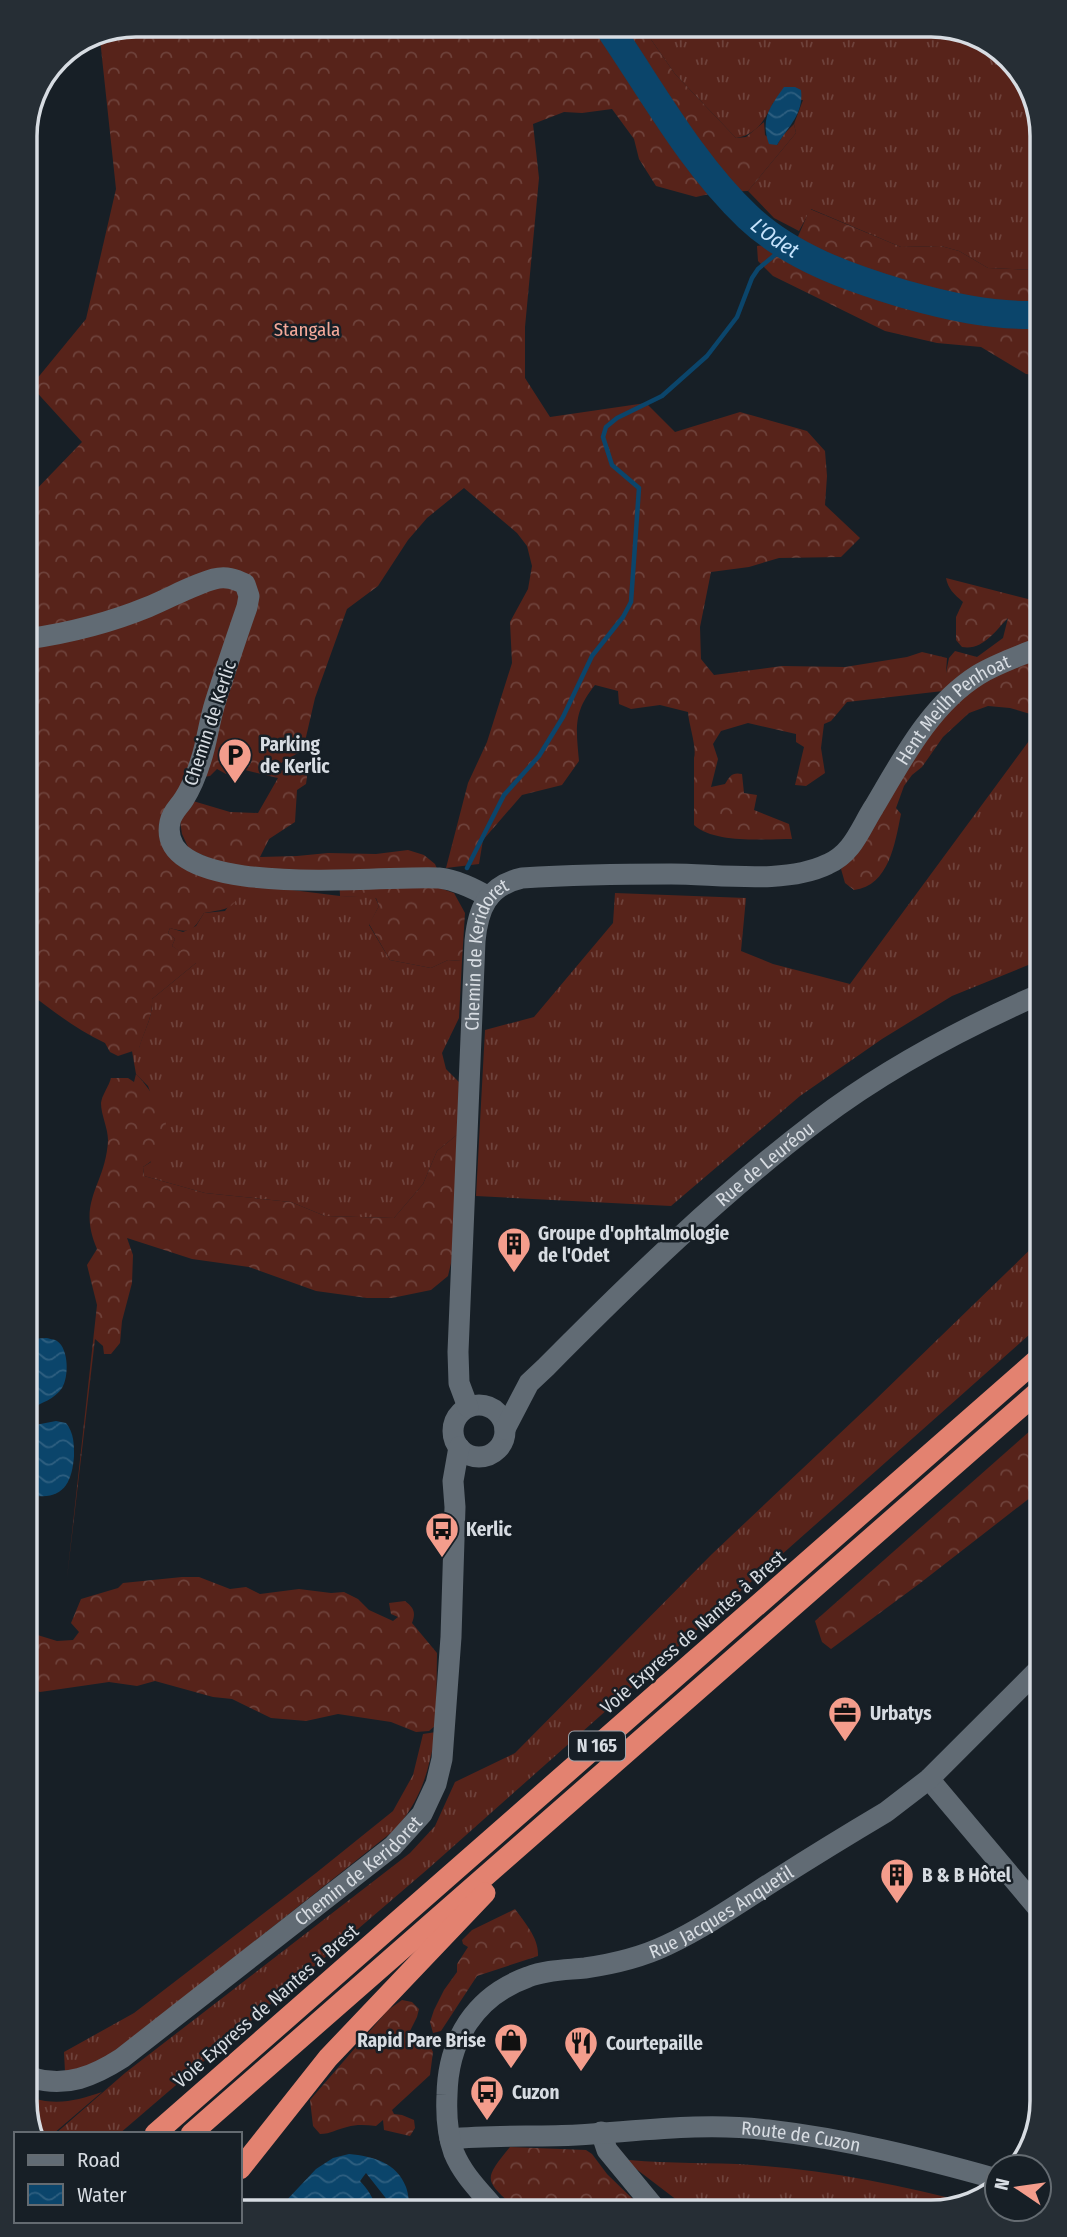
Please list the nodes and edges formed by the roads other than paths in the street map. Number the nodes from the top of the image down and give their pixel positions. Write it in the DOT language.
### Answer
graph roads {
  1 [pos="37,638"];
  2 [pos="1030,652"];
  3 [pos="885,789"];
  4 [pos="489,897"];
  5 [pos="1030,999"];
  6 [pos="1030,1366"];
  7 [pos="529,1383"];
  8 [pos="1030,1399"];
  9 [pos="476,1406"];
  10 [pos="505,1429"];
  11 [pos="459,1447"];
  12 [pos="482,1457"];
  13 [pos="455,1507"];
  14 [pos="1030,1678"];
  15 [pos="600,1776"];
  16 [pos="929,1779"];
  17 [pos="1030,1899"];
  18 [pos="37,2079"];
  19 [pos="157,2132"];
  20 [pos="193,2132"];
  21 [pos="601,2133"];
  22 [pos="450,2139"];
  23 [pos="242,2166"];
  24 [pos="983,2175"];
  25 [pos="489,2200"];
  26 [pos="648,2200"];
  1 -- 4 [label="street, Chemin de Kerlic"];
  2 -- 3 [label="street, Hent Meilh Penhoat"];
  3 -- 4 [label="street, Chemin de Keridoret"];
  4 -- 9 [label="street, Chemin de Keridoret"];
  5 -- 7 [label="street, Rue de Leuréou"];
  6 -- 19 [label="highway, Voie Express de Nantes à Brest / N 165"];
  7 -- 9 [label="street, Rue de Leuréou"];
  7 -- 10 [label="street, Rue de Leuréou"];
  8 -- 15 [label="highway, N 165"];
  9 -- 10 [label="street"];
  9 -- 11 [label="street"];
  10 -- 12 [label="street"];
  11 -- 12 [label="street"];
  11 -- 13 [label="street, Chemin de Keridoret"];
  12 -- 13 [label="street, Chemin de Keridoret"];
  13 -- 18 [label="street, Chemin de Keridoret"];
  14 -- 16 [label="street, Rue Jacques Anquetil"];
  15 -- 20 [label="highway, N 165"];
  15 -- 23 [label="highway"];
  16 -- 17 [label="street"];
  16 -- 22 [label="street, Rue Jacques Anquetil"];
  21 -- 22 [label="street, Route de Cuzon"];
  21 -- 24 [label="street, Route de Cuzon"];
  21 -- 26 [label="street"];
  22 -- 25 [label="street"];
}
